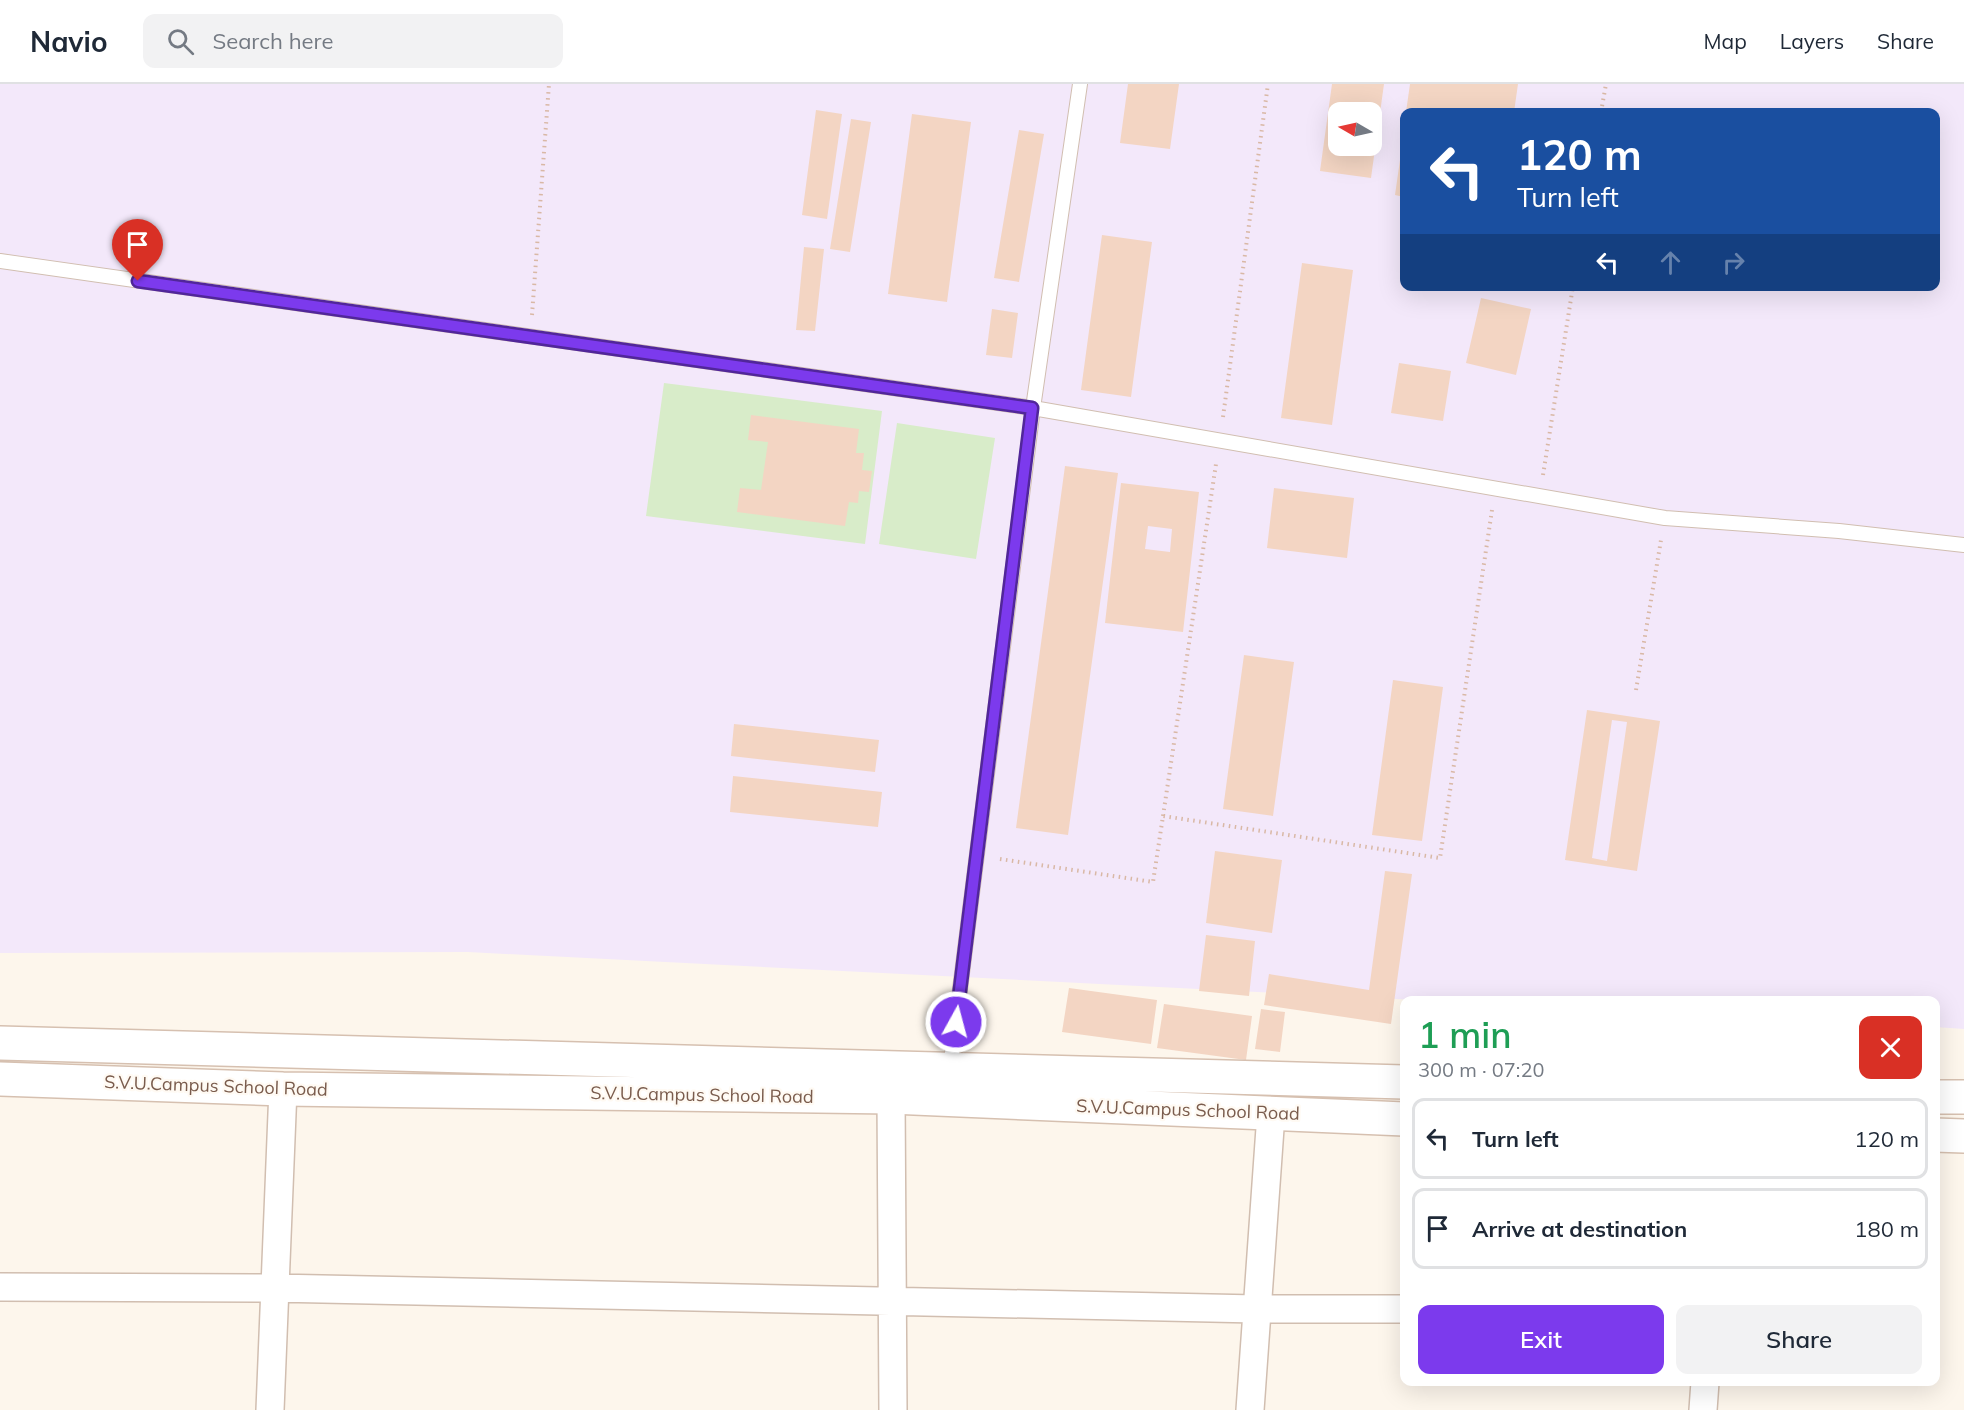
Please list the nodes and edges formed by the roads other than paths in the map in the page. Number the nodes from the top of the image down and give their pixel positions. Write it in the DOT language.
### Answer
graph roads {
  1 [pos="1080,84"];
  2 [pos="0,261"];
  3 [pos="1032,408"];
  4 [pos="1964,545"];
  5 [pos="0,1043"];
  6 [pos="950,1070"];
  7 [pos="0,1079"];
  8 [pos="1400,1082"];
  9 [pos="283,1089"];
  10 [pos="1940,1096"];
  11 [pos="891,1097"];
  12 [pos="1964,1097"];
  13 [pos="1271,1114"];
  14 [pos="1400,1119"];
  15 [pos="1940,1135"];
  16 [pos="1964,1136"];
  17 [pos="0,1287"];
  18 [pos="275,1288"];
  19 [pos="892,1301"];
  20 [pos="1256,1309"];
  21 [pos="1400,1309"];
  22 [pos="1705,1386"];
  23 [pos="270,1410"];
  24 [pos="893,1410"];
  25 [pos="1250,1410"];
  26 [pos="1703,1410"];
  1 -- 3 [label="lane"];
  2 -- 3 [label="lane"];
  3 -- 4 [label="lane"];
  3 -- 6 [label="lane"];
  5 -- 6 [label="street, S.V.U.Campus School Road"];
  6 -- 8 [label="street, S.V.U.Campus School Road"];
  7 -- 9 [label="street, S.V.U.Campus School Road"];
  9 -- 11 [label="street, S.V.U.Campus School Road"];
  9 -- 18 [label="street"];
  10 -- 12 [label="street"];
  11 -- 13 [label="street, S.V.U.Campus School Road"];
  11 -- 19 [label="street"];
  13 -- 14 [label="street, S.V.U.Campus School Road"];
  13 -- 20 [label="street"];
  15 -- 16 [label="street"];
  17 -- 18 [label="street"];
  18 -- 19 [label="street"];
  18 -- 23 [label="street"];
  19 -- 20 [label="street"];
  19 -- 24 [label="street"];
  20 -- 21 [label="street"];
  20 -- 25 [label="street"];
  22 -- 26 [label="street"];
}
